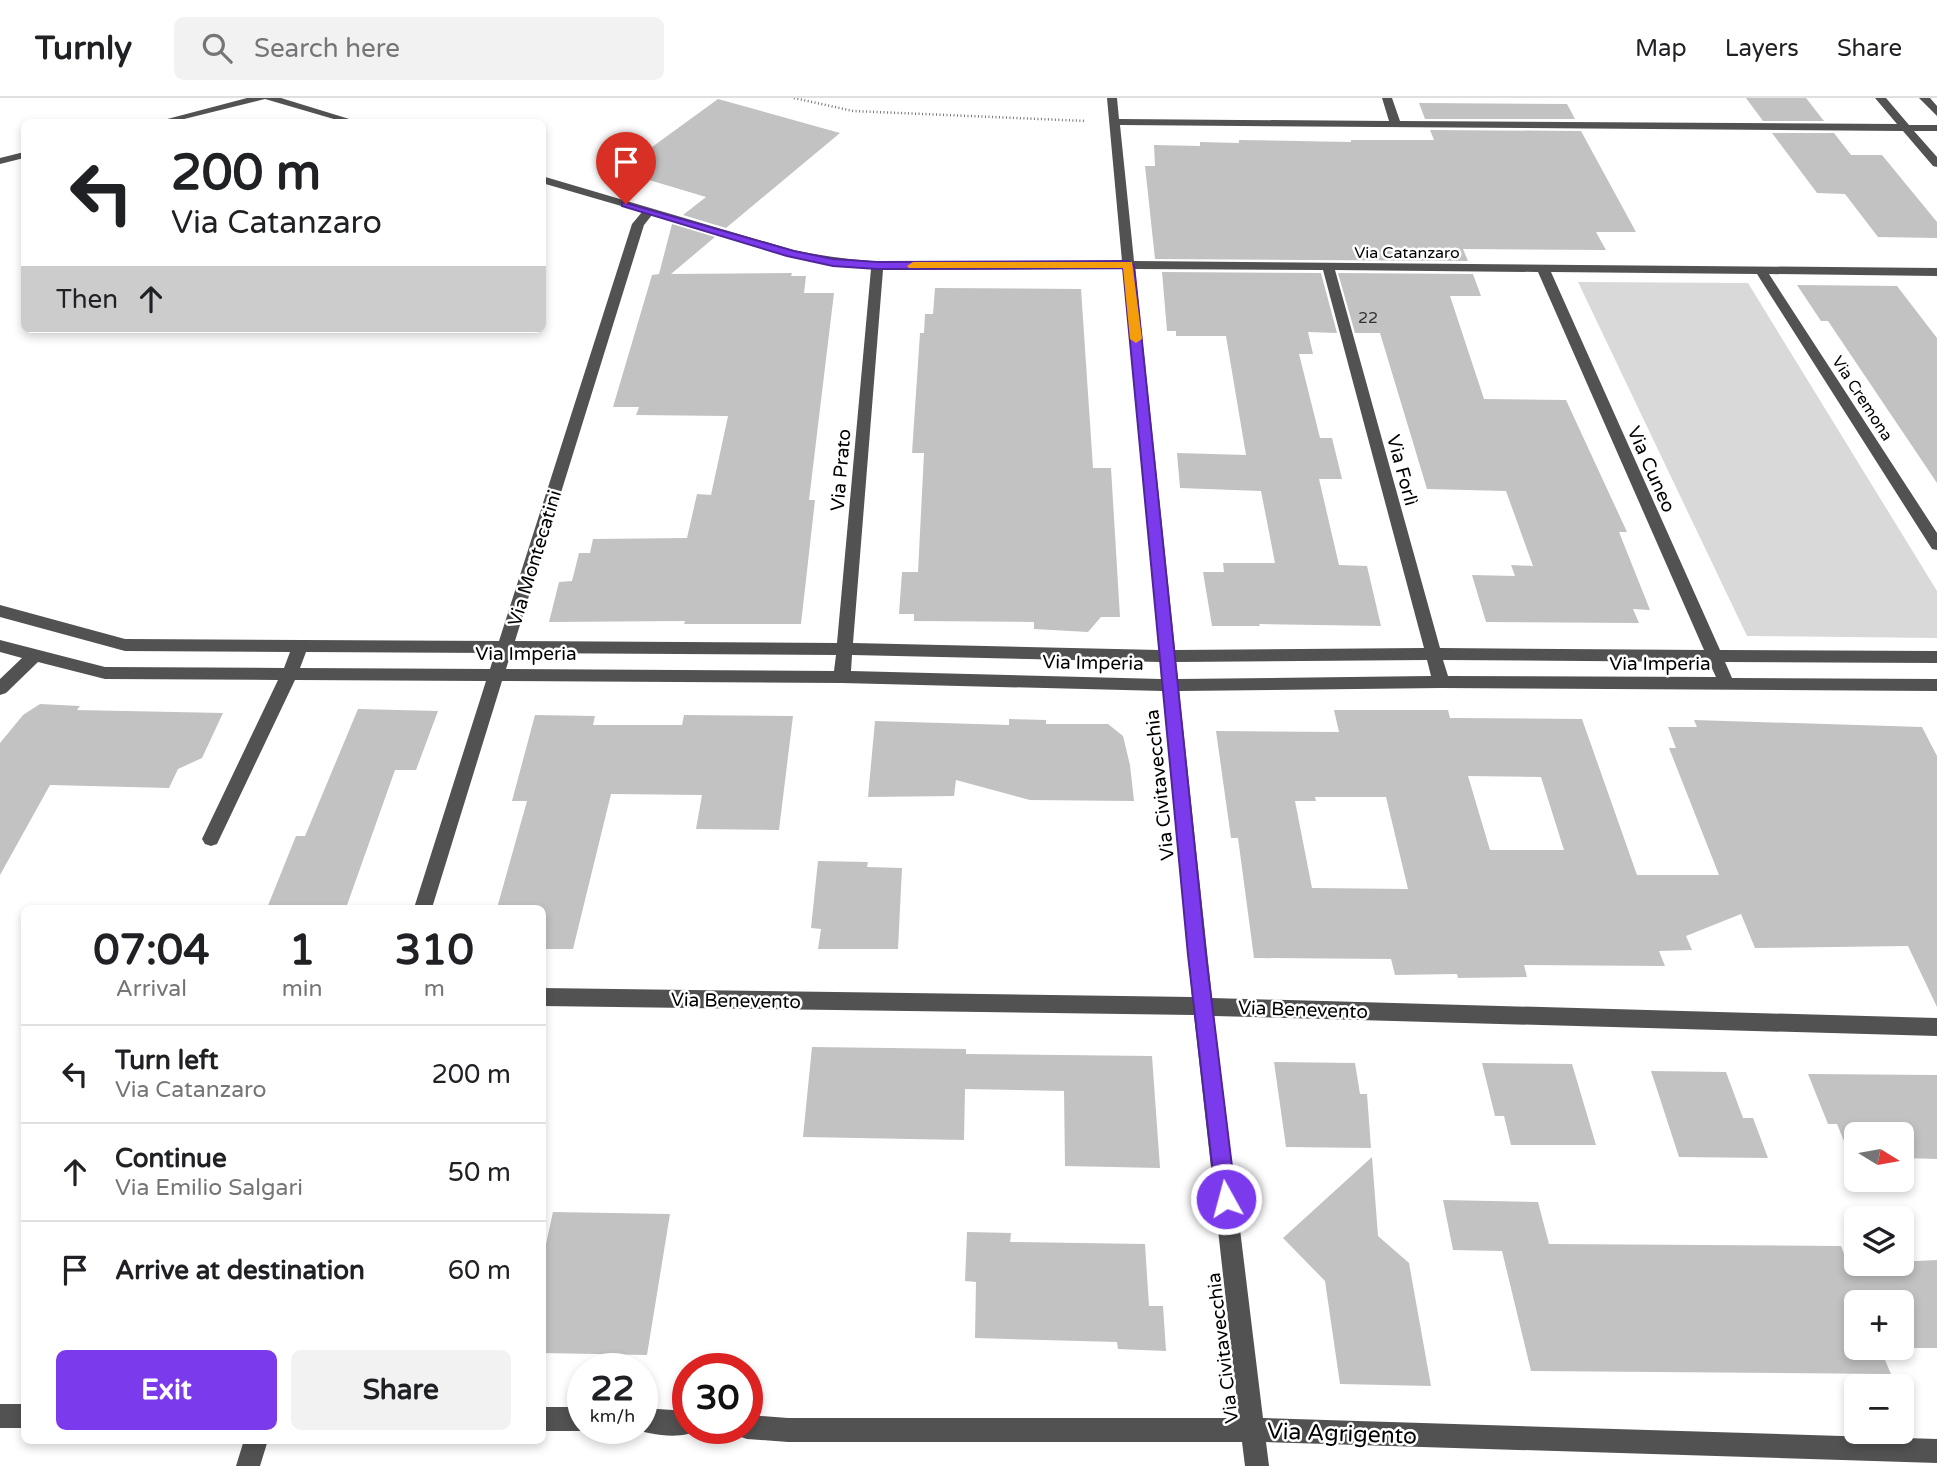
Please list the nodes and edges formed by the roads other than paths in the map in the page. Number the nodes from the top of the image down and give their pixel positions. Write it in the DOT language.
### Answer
graph roads {
  1 [pos="183,98"];
  2 [pos="260,98"];
  3 [pos="269,98"];
  4 [pos="1112,98"];
  5 [pos="1387,98"];
  6 [pos="1880,98"];
  7 [pos="1924,98"];
  8 [pos="1937,113"];
  9 [pos="187,116"];
  10 [pos="174,119"];
  11 [pos="343,119"];
  12 [pos="1114,122"];
  13 [pos="1396,125"];
  14 [pos="1906,128"];
  15 [pos="1937,128"];
  16 [pos="21,156"];
  17 [pos="0,161"];
  18 [pos="1937,164"];
  19 [pos="546,180"];
  20 [pos="650,212"];
  21 [pos="1128,265"];
  22 [pos="877,266"];
  23 [pos="1328,268"];
  24 [pos="1543,269"];
  25 [pos="1761,271"];
  26 [pos="1937,272"];
  27 [pos="1937,545"];
  28 [pos="0,611"];
  29 [pos="300,645"];
  30 [pos="0,646"];
  31 [pos="506,646"];
  32 [pos="845,649"];
  33 [pos="1433,654"];
  34 [pos="34,656"];
  35 [pos="1167,656"];
  36 [pos="1714,656"];
  37 [pos="1937,657"];
  38 [pos="290,673"];
  39 [pos="497,674"];
  40 [pos="842,677"];
  41 [pos="1441,682"];
  42 [pos="1727,684"];
  43 [pos="1170,685"];
  44 [pos="1937,685"];
  45 [pos="0,689"];
  46 [pos="211,839"];
  47 [pos="424,905"];
  48 [pos="546,997"];
  49 [pos="1203,1007"];
  50 [pos="1937,1027"];
  51 [pos="0,1416"];
  52 [pos="21,1416"];
  53 [pos="546,1419"];
  54 [pos="567,1419"];
  55 [pos="763,1428"];
  56 [pos="1253,1430"];
  57 [pos="255,1444"];
  58 [pos="1937,1451"];
  59 [pos="248,1466"];
  60 [pos="1256,1466"];
  1 -- 9 [label="street"];
  2 -- 9 [label="street"];
  3 -- 11 [label="street"];
  4 -- 12 [label="street, Via Civitavecchia"];
  5 -- 13 [label="street"];
  6 -- 14 [label="street"];
  7 -- 8 [label="street"];
  9 -- 10 [label="street"];
  12 -- 13 [label="street"];
  12 -- 21 [label="street, Via Civitavecchia"];
  13 -- 14 [label="street"];
  14 -- 15 [label="street"];
  14 -- 18 [label="street"];
  16 -- 17 [label="street"];
  19 -- 20 [label="street, Via Catanzaro"];
  20 -- 22 [label="street, Via Catanzaro"];
  20 -- 31 [label="street, Via Montecatini"];
  21 -- 22 [label="street, Via Catanzaro"];
  21 -- 23 [label="street, Via Catanzaro"];
  21 -- 35 [label="street, Via Civitavecchia"];
  22 -- 32 [label="street, Via Prato"];
  23 -- 24 [label="street, Via Catanzaro"];
  23 -- 33 [label="street, Via Forlì"];
  24 -- 25 [label="street, Via Catanzaro"];
  24 -- 36 [label="street, Via Cuneo"];
  25 -- 26 [label="street, Via Catanzaro"];
  25 -- 27 [label="street, Via Cremona"];
  28 -- 29 [label="street, Via Imperia"];
  29 -- 31 [label="street, Via Imperia"];
  29 -- 38 [label="street"];
  30 -- 34 [label="street, Via Imperia"];
  31 -- 32 [label="street, Via Imperia"];
  31 -- 39 [label="street, Via Montecatini"];
  32 -- 35 [label="street, Via Imperia"];
  32 -- 40 [label="street, Via Prato"];
  33 -- 35 [label="street, Via Imperia"];
  33 -- 36 [label="street, Via Imperia"];
  33 -- 41 [label="street, Via Forlì"];
  34 -- 38 [label="street, Via Imperia"];
  34 -- 45 [label="street"];
  35 -- 43 [label="street, Via Civitavecchia"];
  36 -- 37 [label="street, Via Imperia"];
  36 -- 42 [label="street, Via Cuneo"];
  38 -- 39 [label="street, Via Imperia"];
  38 -- 46 [label="street"];
  39 -- 40 [label="street, Via Imperia"];
  39 -- 47 [label="street, Via Montecatini"];
  40 -- 43 [label="street, Via Imperia"];
  41 -- 42 [label="street, Via Imperia"];
  41 -- 43 [label="street, Via Imperia"];
  42 -- 44 [label="street, Via Imperia"];
  43 -- 49 [label="street, Via Civitavecchia"];
  48 -- 49 [label="street, Via Benevento"];
  49 -- 50 [label="street, Via Benevento"];
  49 -- 56 [label="street, Via Civitavecchia"];
  51 -- 52 [label="street"];
  53 -- 54 [label="street"];
  55 -- 56 [label="street, Via Agrigento"];
  56 -- 58 [label="street, Via Agrigento"];
  56 -- 60 [label="street, Via Civitavecchia"];
  57 -- 59 [label="street"];
}
